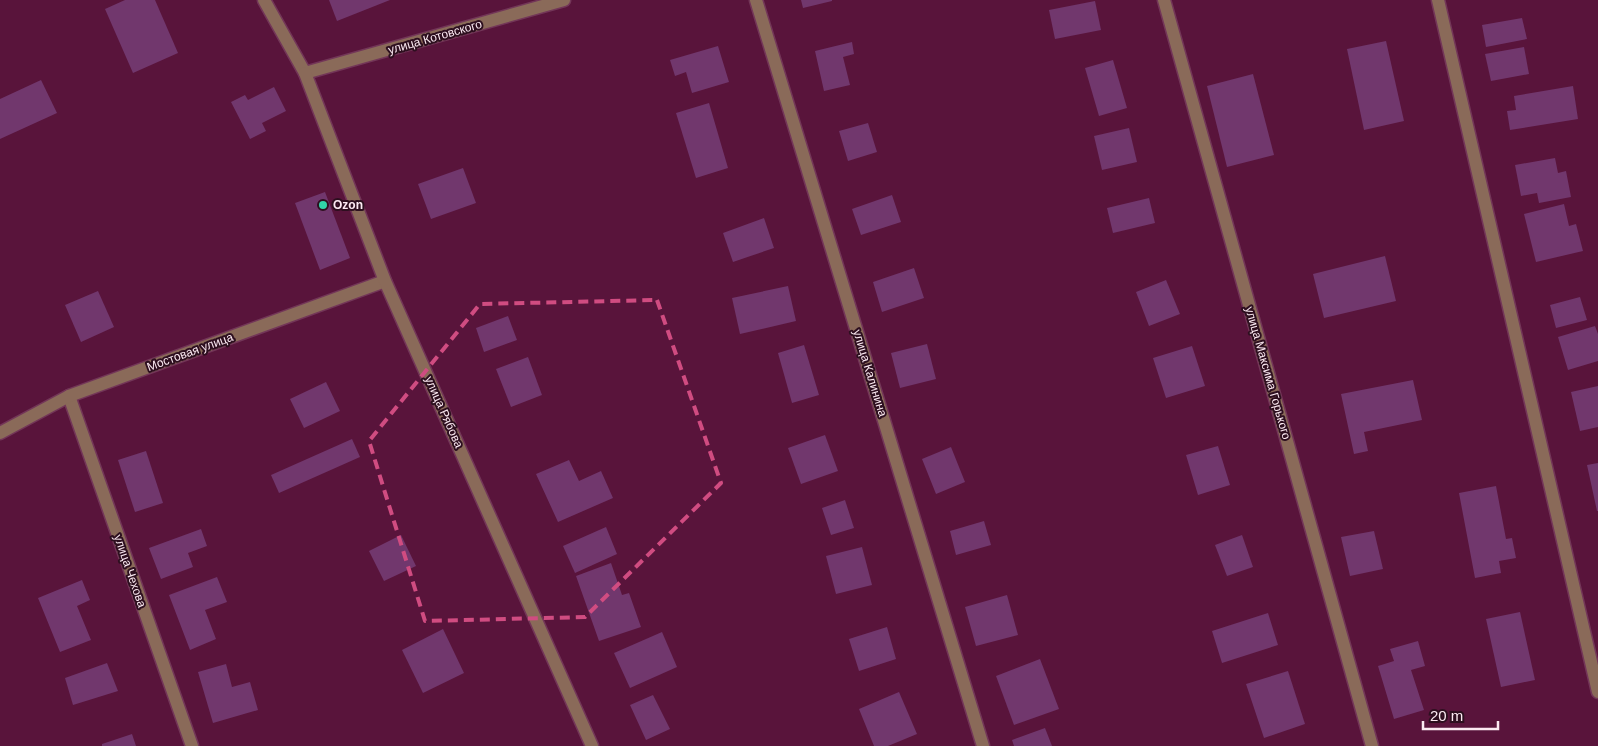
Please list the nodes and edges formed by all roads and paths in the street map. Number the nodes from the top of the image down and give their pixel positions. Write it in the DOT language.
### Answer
graph roads {
  1 [pos="264,0"];
  2 [pos="564,0"];
  3 [pos="756,0"];
  4 [pos="1164,0"];
  5 [pos="1438,0"];
  6 [pos="305,73"];
  7 [pos="385,281"];
  8 [pos="69,396"];
  9 [pos="0,433"];
  10 [pos="1598,692"];
  11 [pos="192,746"];
  12 [pos="592,746"];
  13 [pos="984,746"];
  14 [pos="1372,746"];
  1 -- 6 [label="street, улица Рябова"];
  2 -- 6 [label="street, улица Котовского"];
  3 -- 13 [label="street, улица Калинина"];
  4 -- 14 [label="street, улица Максима Горького"];
  5 -- 10 [label="street"];
  6 -- 7 [label="street, улица Рябова"];
  7 -- 8 [label="street, Мостовая улица"];
  7 -- 12 [label="street, улица Рябова"];
  8 -- 9 [label="street, Мостовая улица"];
  8 -- 11 [label="street, улица Чехова"];
}
